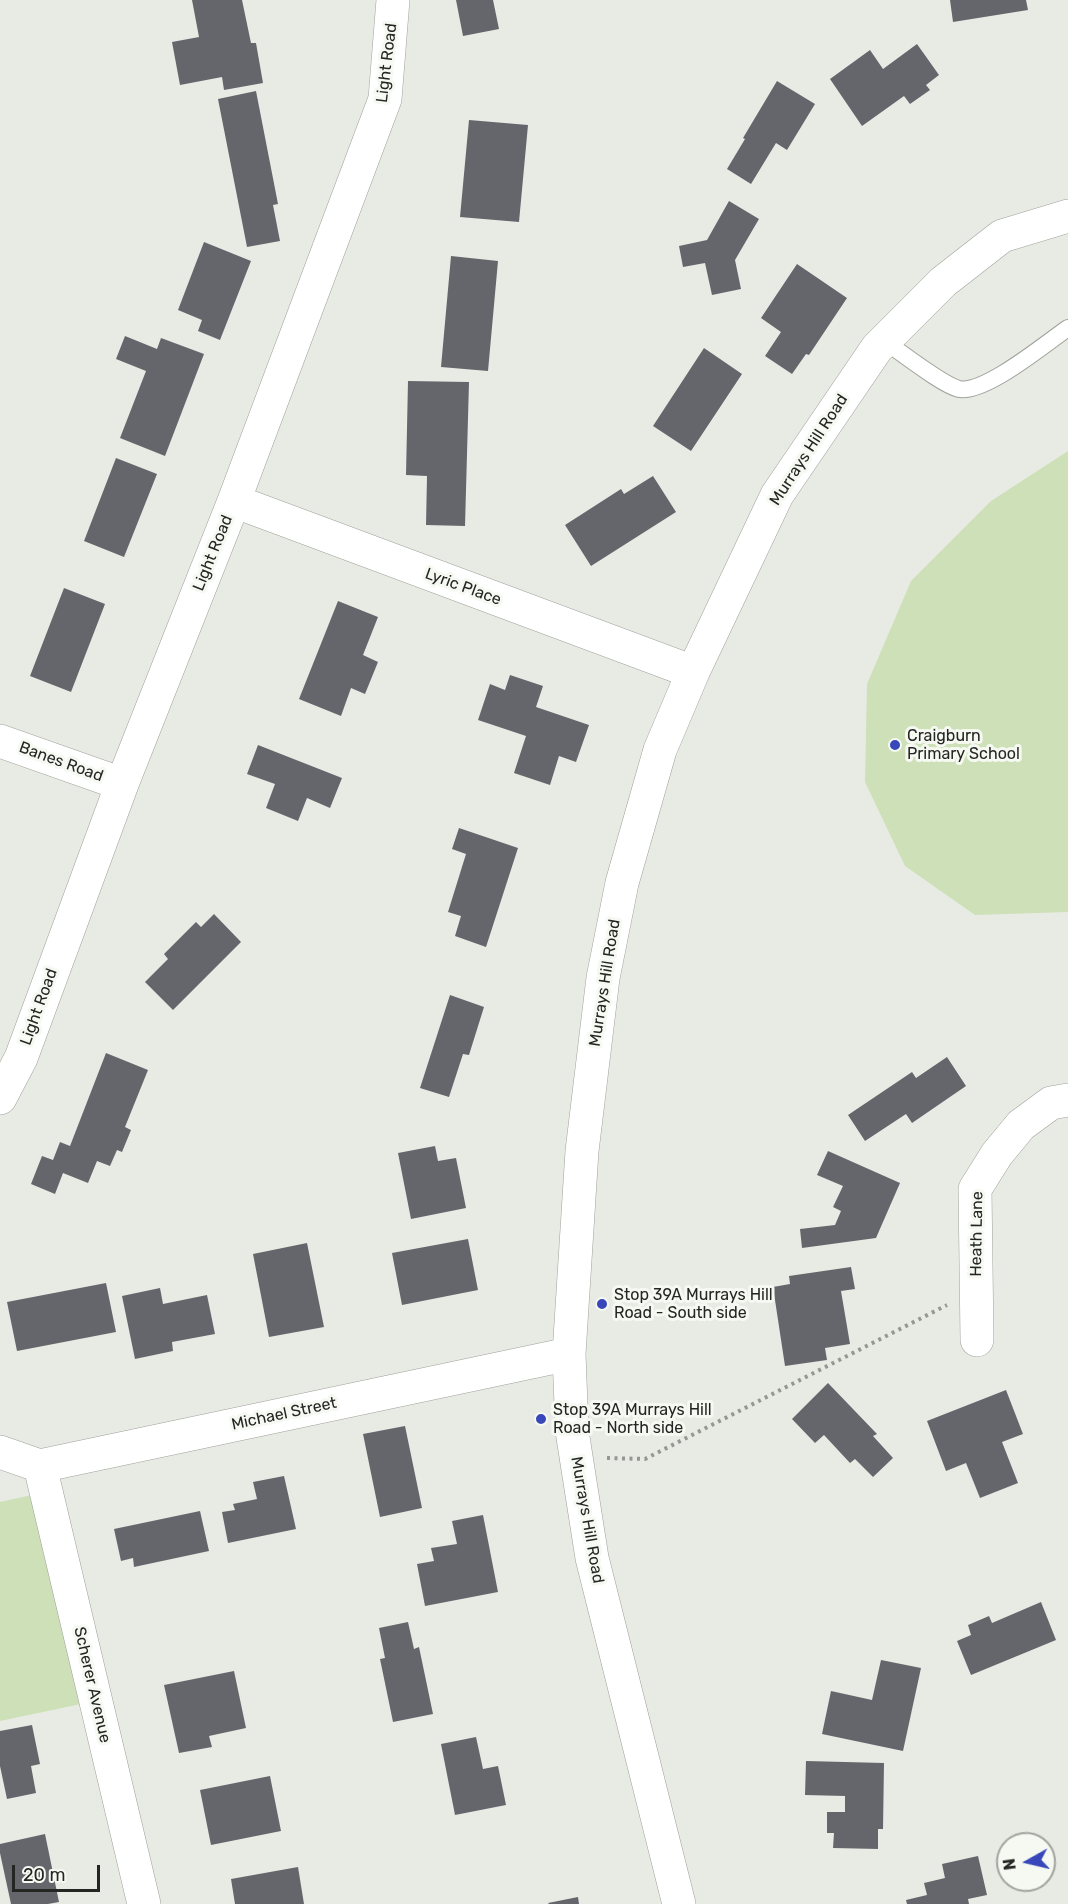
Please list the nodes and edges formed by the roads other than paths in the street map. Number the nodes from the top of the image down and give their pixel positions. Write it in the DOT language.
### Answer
graph roads {
  1 [pos="393,0"];
  2 [pos="1068,216"];
  3 [pos="1068,328"];
  4 [pos="884,341"];
  5 [pos="234,501"];
  6 [pos="693,672"];
  7 [pos="0,741"];
  8 [pos="122,784"];
  9 [pos="0,1098"];
  10 [pos="1068,1100"];
  11 [pos="976,1340"];
  12 [pos="569,1354"];
  13 [pos="0,1452"];
  14 [pos="40,1466"];
  15 [pos="144,1904"];
  16 [pos="679,1904"];
  1 -- 5 [label="street, Light Road"];
  2 -- 4 [label="street, Murrays Hill Road"];
  3 -- 4 [label="lane"];
  4 -- 6 [label="street, Murrays Hill Road"];
  5 -- 6 [label="street, Lyric Place"];
  5 -- 8 [label="street, Light Road"];
  6 -- 12 [label="street, Murrays Hill Road"];
  7 -- 8 [label="street, Banes Road"];
  8 -- 9 [label="street, Light Road"];
  10 -- 11 [label="street, Heath Lane"];
  12 -- 14 [label="street, Michael Street"];
  12 -- 16 [label="street, Murrays Hill Road"];
  13 -- 14 [label="street"];
  14 -- 15 [label="street, Scherer Avenue"];
}
